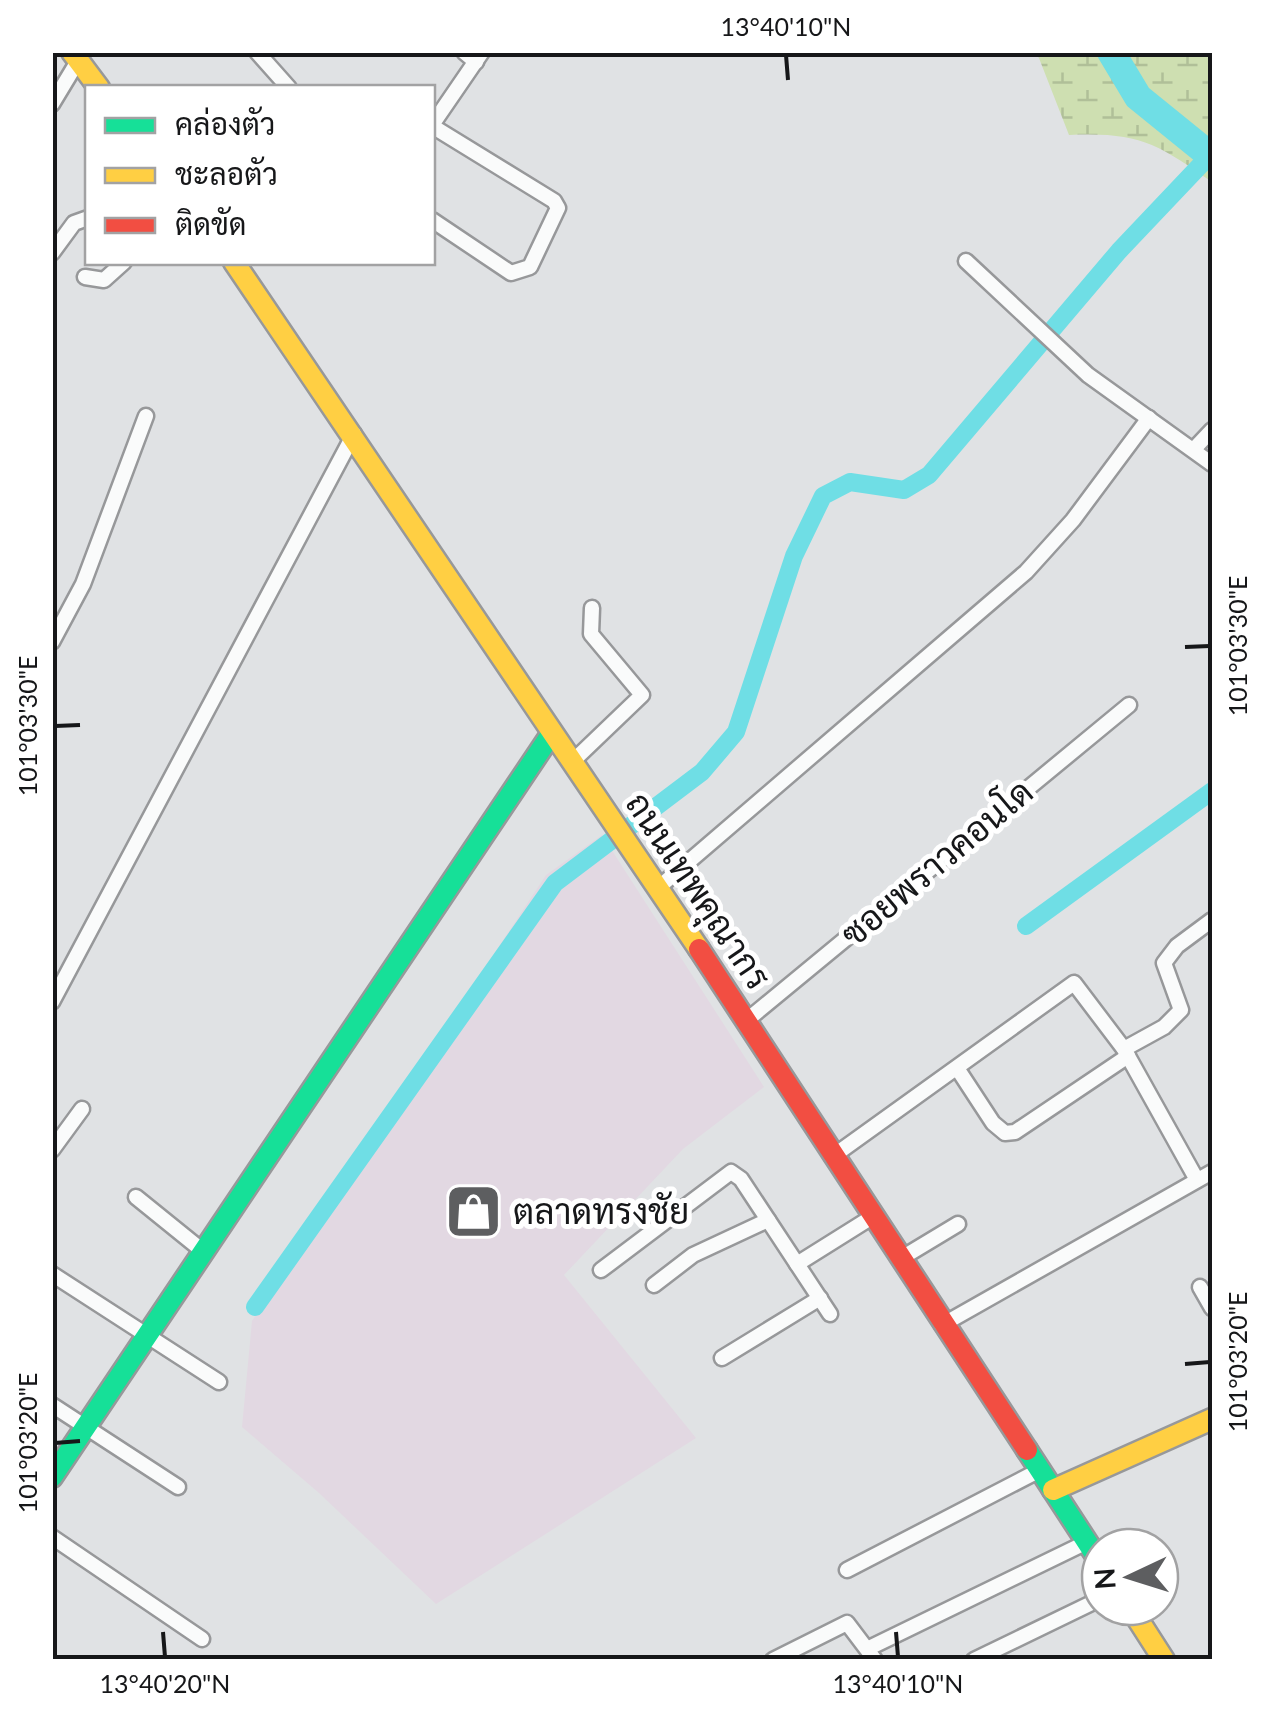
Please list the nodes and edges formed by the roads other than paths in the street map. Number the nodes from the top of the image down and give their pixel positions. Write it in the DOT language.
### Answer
graph roads {
  1 [pos="256,52"];
  2 [pos="474,56"];
  3 [pos="75,57"];
  4 [pos="97,85"];
  5 [pos="287,85"];
  6 [pos="52,104"];
  7 [pos="435,120"];
  8 [pos="435,127"];
  9 [pos="85,219"];
  10 [pos="435,222"];
  11 [pos="52,253"];
  12 [pos="966,261"];
  13 [pos="121,265"];
  14 [pos="236,265"];
  15 [pos="85,278"];
  16 [pos="146,416"];
  17 [pos="1149,418"];
  18 [pos="1212,430"];
  19 [pos="354,434"];
  20 [pos="1195,448"];
  21 [pos="1212,464"];
  22 [pos="592,608"];
  23 [pos="52,642"];
  24 [pos="1128,705"];
  25 [pos="552,733"];
  26 [pos="572,762"];
  27 [pos="658,888"];
  28 [pos="1212,920"];
  29 [pos="52,1002"];
  30 [pos="746,1021"];
  31 [pos="1126,1053"];
  32 [pos="957,1068"];
  33 [pos="82,1109"];
  34 [pos="52,1150"];
  35 [pos="832,1158"];
  36 [pos="1212,1172"];
  37 [pos="1198,1180"];
  38 [pos="136,1197"];
  39 [pos="872,1217"];
  40 [pos="768,1220"];
  41 [pos="958,1224"];
  42 [pos="204,1252"];
  43 [pos="900,1259"];
  44 [pos="797,1264"];
  45 [pos="601,1270"];
  46 [pos="52,1274"];
  47 [pos="654,1285"];
  48 [pos="1200,1287"];
  49 [pos="820,1298"];
  50 [pos="1212,1308"];
  51 [pos="830,1314"];
  52 [pos="942,1326"];
  53 [pos="148,1335"];
  54 [pos="722,1358"];
  55 [pos="218,1382"];
  56 [pos="52,1406"];
  57 [pos="1212,1418"];
  58 [pos="87,1426"];
  59 [pos="1040,1470"];
  60 [pos="52,1478"];
  61 [pos="178,1487"];
  62 [pos="1052,1490"];
  63 [pos="1080,1530"];
  64 [pos="52,1537"];
  65 [pos="1080,1546"];
  66 [pos="846,1570"];
  67 [pos="1080,1609"];
  68 [pos="1143,1627"];
  69 [pos="202,1639"];
  70 [pos="872,1654"];
  71 [pos="773,1660"];
  72 [pos="974,1660"];
  73 [pos="1164,1660"];
  1 -- 5 [label="street"];
  2 -- 7 [label="street"];
  3 -- 4 [label="main road"];
  3 -- 6 [label="street"];
  8 -- 10 [label="street"];
  9 -- 11 [label="street"];
  12 -- 17 [label="street"];
  13 -- 15 [label="street"];
  14 -- 19 [label="main road, ถนนเทพคุณากร"];
  16 -- 23 [label="street"];
  17 -- 20 [label="street"];
  17 -- 27 [label="street"];
  18 -- 20 [label="street"];
  19 -- 25 [label="main road, ถนนเทพคุณากร"];
  19 -- 29 [label="street"];
  20 -- 21 [label="street"];
  22 -- 26 [label="street"];
  24 -- 30 [label="street, ซอยพราวคอนโด"];
  25 -- 26 [label="main road, ถนนเทพคุณากร"];
  25 -- 42 [label="main road"];
  26 -- 27 [label="main road, ถนนเทพคุณากร"];
  27 -- 30 [label="main road, ถนนเทพคุณากร"];
  28 -- 31 [label="street"];
  30 -- 35 [label="main road, ถนนเทพคุณากร"];
  31 -- 32 [label="street"];
  31 -- 32 [label="street"];
  31 -- 37 [label="street"];
  32 -- 35 [label="street"];
  33 -- 34 [label="street"];
  35 -- 39 [label="main road, ถนนเทพคุณากร"];
  36 -- 37 [label="street"];
  37 -- 52 [label="street"];
  38 -- 42 [label="street"];
  39 -- 43 [label="main road, ถนนเทพคุณากร"];
  39 -- 44 [label="street"];
  40 -- 44 [label="street"];
  40 -- 45 [label="street"];
  40 -- 47 [label="street"];
  41 -- 43 [label="street"];
  42 -- 53 [label="main road"];
  43 -- 52 [label="main road, ถนนเทพคุณากร"];
  44 -- 49 [label="street"];
  46 -- 53 [label="street"];
  48 -- 50 [label="street"];
  49 -- 51 [label="street"];
  49 -- 54 [label="street"];
  52 -- 59 [label="main road, ถนนเทพคุณากร"];
  53 -- 55 [label="street"];
  53 -- 58 [label="main road"];
  56 -- 58 [label="street"];
  57 -- 62 [label="main road"];
  58 -- 60 [label="main road"];
  58 -- 61 [label="street"];
  59 -- 62 [label="main road, ถนนเทพคุณากร"];
  59 -- 66 [label="street"];
  62 -- 63 [label="main road, ถนนเทพคุณากร"];
  64 -- 69 [label="street"];
  65 -- 70 [label="street"];
  67 -- 72 [label="street"];
  68 -- 73 [label="main road"];
  70 -- 71 [label="street"];
}
